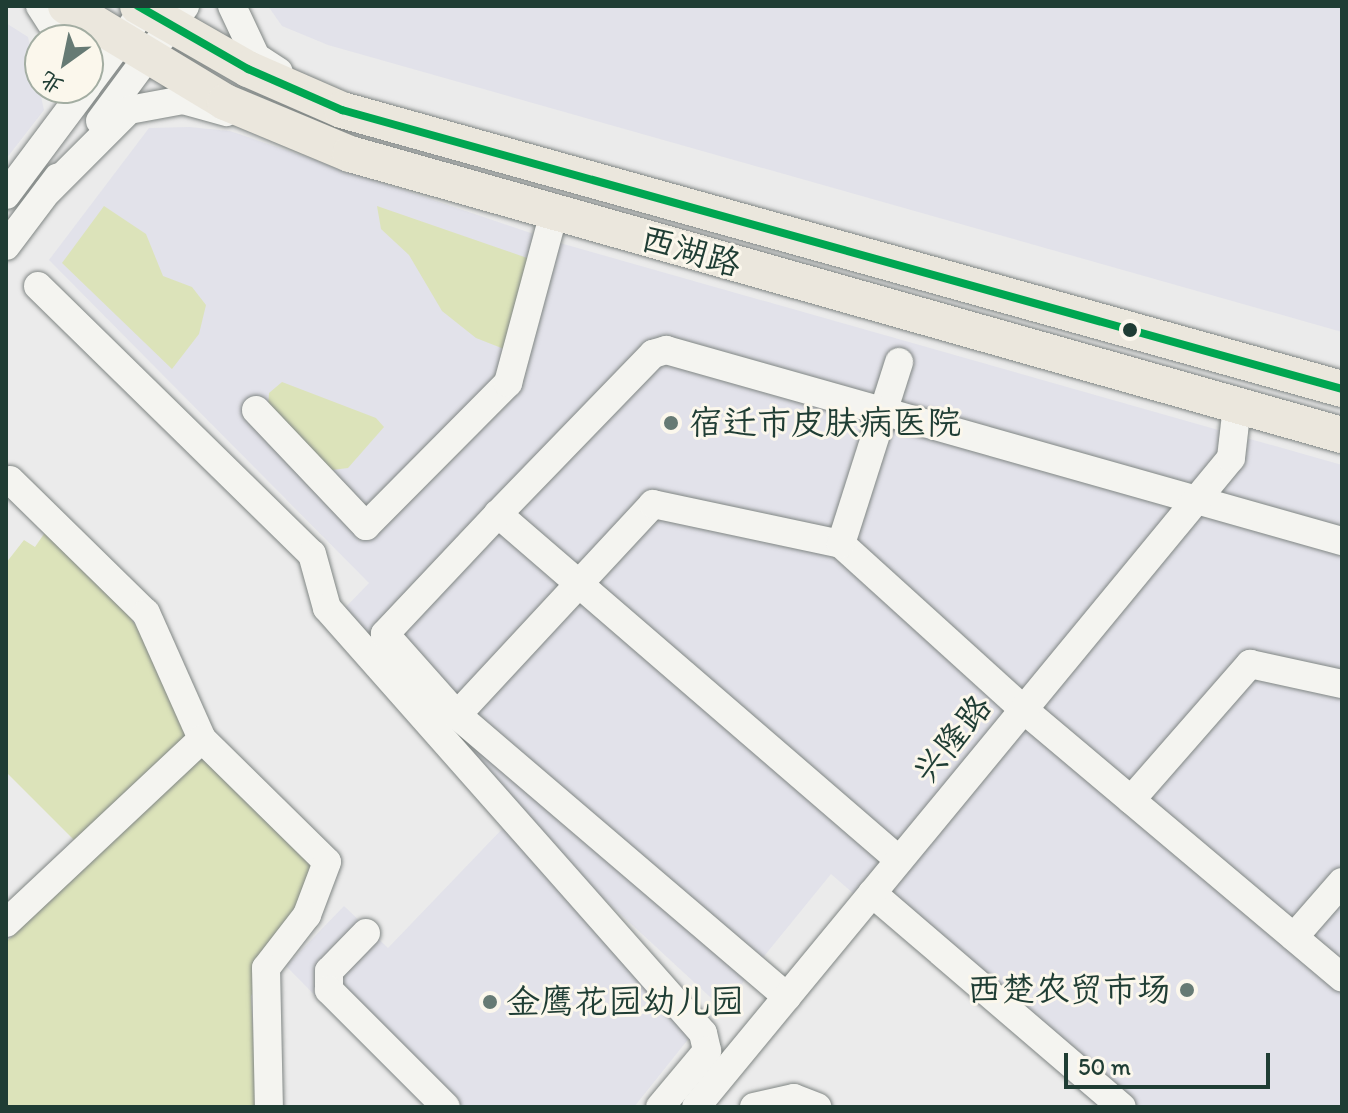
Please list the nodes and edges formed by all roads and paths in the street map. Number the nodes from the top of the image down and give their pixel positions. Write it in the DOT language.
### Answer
graph roads {
  1 [pos="40,6"];
  2 [pos="66,6"];
  3 [pos="232,6"];
  4 [pos="157,11"];
  5 [pos="52,24"];
  6 [pos="134,52"];
  7 [pos="104,74"];
  8 [pos="56,104"];
  9 [pos="74,104"];
  10 [pos="330,105"];
  11 [pos="320,142"];
  12 [pos="14,184"];
  13 [pos="48,191"];
  14 [pos="554,212"];
  15 [pos="6,246"];
  16 [pos="38,286"];
  17 [pos="899,362"];
  18 [pos="1342,389"];
  19 [pos="1237,406"];
  20 [pos="256,410"];
  21 [pos="883,410"];
  22 [pos="1342,435"];
  23 [pos="10,480"];
  24 [pos="1198,497"];
  25 [pos="498,514"];
  26 [pos="1342,541"];
  27 [pos="841,544"];
  28 [pos="576,583"];
  29 [pos="1342,684"];
  30 [pos="1023,709"];
  31 [pos="457,715"];
  32 [pos="202,739"];
  33 [pos="1131,800"];
  34 [pos="899,860"];
  35 [pos="1342,882"];
  36 [pos="872,893"];
  37 [pos="6,923"];
  38 [pos="366,933"];
  39 [pos="1294,937"];
  40 [pos="1342,978"];
  41 [pos="787,997"];
  42 [pos="269,1107"];
  43 [pos="446,1107"];
  44 [pos="660,1107"];
  45 [pos="696,1107"];
  46 [pos="754,1107"];
  47 [pos="817,1107"];
  48 [pos="1122,1107"];
  1 -- 5 [label="street"];
  2 -- 6 [label="main road, 西湖路"];
  3 -- 10 [label="street"];
  4 -- 6 [label="street"];
  4 -- 10 [label="main road, 西湖路"];
  6 -- 7 [label="street"];
  6 -- 11 [label="main road, 西湖路"];
  6 -- 13 [label="street"];
  8 -- 12 [label="street"];
  9 -- 12 [label="street"];
  10 -- 18 [label="main road, 西湖路"];
  11 -- 13 [label="street"];
  11 -- 14 [label="main road, 西湖路"];
  13 -- 15 [label="street"];
  14 -- 19 [label="main road, 西湖路"];
  14 -- 20 [label="street"];
  16 -- 44 [label="street"];
  17 -- 21 [label="street"];
  19 -- 22 [label="main road, 西湖路"];
  19 -- 24 [label="street, 兴隆路"];
  21 -- 24 [label="street"];
  21 -- 25 [label="street"];
  21 -- 27 [label="street"];
  23 -- 32 [label="street"];
  24 -- 26 [label="street"];
  24 -- 30 [label="street, 兴隆路"];
  25 -- 28 [label="street"];
  25 -- 31 [label="street"];
  27 -- 28 [label="street"];
  27 -- 30 [label="street"];
  28 -- 31 [label="street"];
  28 -- 34 [label="street"];
  29 -- 33 [label="street"];
  30 -- 33 [label="street"];
  30 -- 34 [label="street, 兴隆路"];
  31 -- 41 [label="street"];
  32 -- 37 [label="street"];
  32 -- 42 [label="street"];
  33 -- 39 [label="street"];
  34 -- 36 [label="street, 兴隆路"];
  35 -- 39 [label="street"];
  36 -- 41 [label="street, 兴隆路"];
  36 -- 48 [label="street"];
  38 -- 43 [label="street"];
  39 -- 40 [label="street"];
  41 -- 45 [label="street, 兴隆路"];
  46 -- 47 [label="street"];
}
